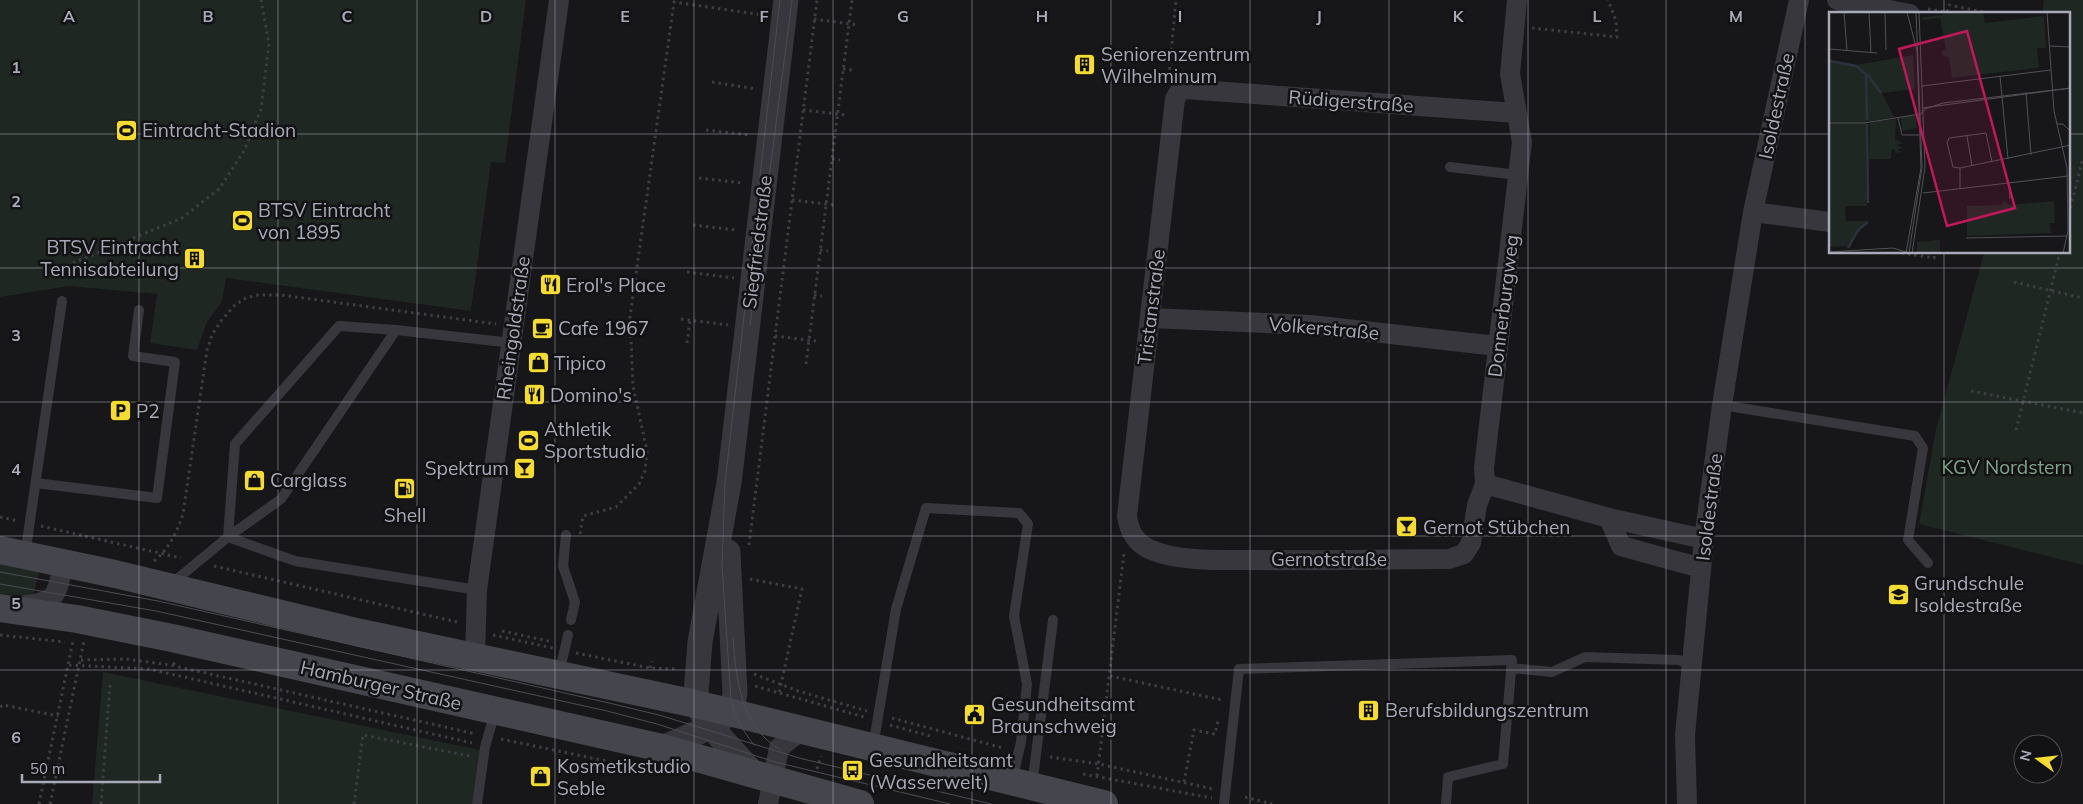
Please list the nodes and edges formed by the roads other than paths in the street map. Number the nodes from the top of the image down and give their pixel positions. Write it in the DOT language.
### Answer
graph roads {
  1 [pos="558,0"];
  2 [pos="1517,0"];
  3 [pos="1798,0"];
  4 [pos="1837,0"];
  5 [pos="785,9"];
  6 [pos="1915,10"];
  7 [pos="1185,89"];
  8 [pos="1516,114"];
  9 [pos="1450,168"];
  10 [pos="1518,175"];
  11 [pos="1753,212"];
  12 [pos="1829,222"];
  13 [pos="62,301"];
  14 [pos="139,310"];
  15 [pos="1150,318"];
  16 [pos="396,330"];
  17 [pos="512,343"];
  18 [pos="1497,346"];
  19 [pos="1722,405"];
  20 [pos="36,482"];
  21 [pos="1485,484"];
  22 [pos="1609,518"];
  23 [pos="566,535"];
  24 [pos="228,537"];
  25 [pos="1127,537"];
  26 [pos="1704,539"];
  27 [pos="12,553"];
  28 [pos="1928,563"];
  29 [pos="63,564"];
  30 [pos="1701,568"];
  31 [pos="178,579"];
  32 [pos="477,590"];
  33 [pos="719,600"];
  34 [pos="3,608"];
  35 [pos="571,620"];
  36 [pos="1053,620"];
  37 [pos="476,644"];
  38 [pos="1692,666"];
  39 [pos="1512,668"];
  40 [pos="496,711"];
  41 [pos="712,714"];
  42 [pos="802,730"];
  43 [pos="873,747"];
  44 [pos="662,748"];
  45 [pos="1022,785"];
  46 [pos="765,786"];
  47 [pos="477,804"];
  48 [pos="860,804"];
  49 [pos="1104,804"];
  50 [pos="1224,804"];
  51 [pos="1446,804"];
  52 [pos="1687,804"];
  1 -- 17 [label="street, Rheingoldstraße"];
  2 -- 8 [label="street, Donnerburgweg"];
  3 -- 11 [label="street, Isoldestraße"];
  4 -- 6 [label="street"];
  5 -- 33 [label="street, Siegfriedstraße"];
  7 -- 8 [label="street, Rüdigerstraße"];
  7 -- 15 [label="street, Tristanstraße"];
  8 -- 10 [label="street, Donnerburgweg"];
  9 -- 10 [label="lane"];
  10 -- 18 [label="street, Donnerburgweg"];
  11 -- 12 [label="street"];
  11 -- 19 [label="street, Isoldestraße"];
  13 -- 20 [label="lane"];
  14 -- 20 [label="lane"];
  15 -- 18 [label="street, Volkerstraße"];
  15 -- 25 [label="street, Tristanstraße"];
  16 -- 17 [label="lane"];
  16 -- 24 [label="lane"];
  16 -- 24 [label="lane"];
  17 -- 32 [label="street, Rheingoldstraße"];
  18 -- 21 [label="street, Donnerburgweg"];
  19 -- 26 [label="street, Isoldestraße"];
  19 -- 28 [label="lane"];
  20 -- 27 [label="lane"];
  21 -- 22 [label="street"];
  21 -- 25 [label="street, Gernotstraße"];
  22 -- 26 [label="street"];
  22 -- 30 [label="street"];
  23 -- 35 [label="lane"];
  24 -- 31 [label="lane"];
  24 -- 32 [label="lane"];
  26 -- 30 [label="street, Isoldestraße"];
  27 -- 29 [label="main road"];
  29 -- 31 [label="main road"];
  29 -- 34 [label="street, Hamburger Straße"];
  30 -- 38 [label="street, Isoldestraße"];
  31 -- 37 [label="main road"];
  32 -- 37 [label="street, Rheingoldstraße"];
  33 -- 41 [label="street, Siegfriedstraße"];
  33 -- 41 [label="street, Siegfriedstraße"];
  34 -- 40 [label="main road, Hamburger Straße"];
  36 -- 45 [label="lane"];
  37 -- 41 [label="main road"];
  38 -- 39 [label="lane"];
  38 -- 52 [label="street, Isoldestraße"];
  39 -- 50 [label="lane"];
  39 -- 51 [label="lane"];
  40 -- 44 [label="main road, Hamburger Straße"];
  40 -- 47 [label="lane"];
  41 -- 42 [label="main road"];
  41 -- 44 [label="street"];
  41 -- 46 [label="street"];
  42 -- 43 [label="main road"];
  42 -- 46 [label="street"];
  43 -- 45 [label="main road"];
  43 -- 45 [label="lane"];
  44 -- 46 [label="main road, Hamburger Straße"];
  45 -- 49 [label="main road"];
  46 -- 48 [label="main road, Hamburger Straße"];
}
